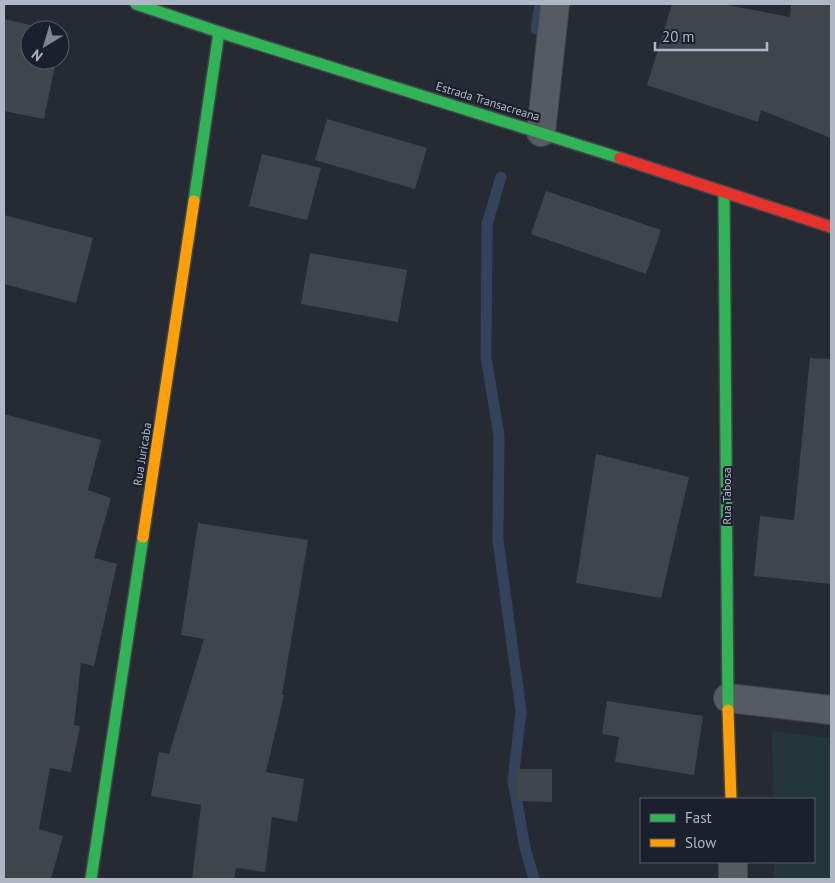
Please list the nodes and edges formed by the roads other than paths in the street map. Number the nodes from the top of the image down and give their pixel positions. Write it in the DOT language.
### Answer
graph roads {
  1 [pos="136,4"];
  2 [pos="554,4"];
  3 [pos="219,32"];
  4 [pos="541,132"];
  5 [pos="724,192"];
  6 [pos="831,227"];
  7 [pos="728,698"];
  8 [pos="831,710"];
  9 [pos="731,798"];
  10 [pos="733,863"];
  11 [pos="91,879"];
  12 [pos="733,879"];
  1 -- 3 [label="street, Estrada Transacreana"];
  2 -- 4 [label="street"];
  3 -- 4 [label="street, Estrada Transacreana"];
  3 -- 11 [label="street, Rua Juricaba"];
  4 -- 5 [label="street, Estrada Transacreana"];
  5 -- 6 [label="street, Estrada Transacreana"];
  5 -- 7 [label="street, Rua Tabosa"];
  7 -- 8 [label="street"];
  7 -- 9 [label="street, Rua Tabosa"];
  10 -- 12 [label="street"];
}
